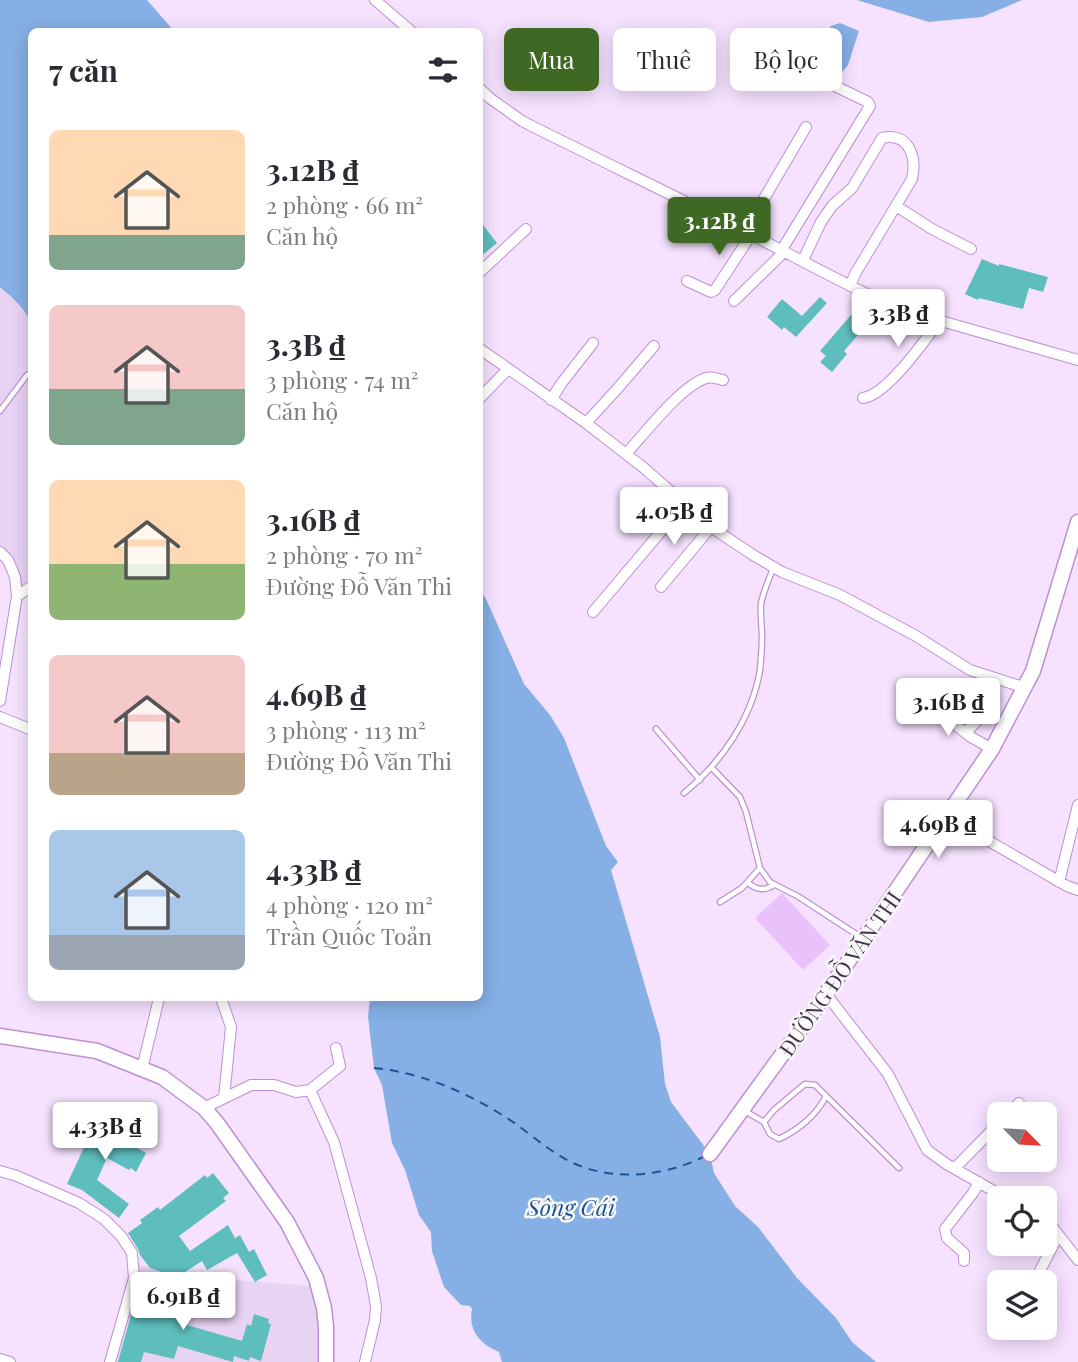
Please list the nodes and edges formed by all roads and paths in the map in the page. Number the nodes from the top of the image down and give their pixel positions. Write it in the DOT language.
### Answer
graph roads {
  1 [pos="375,0"];
  2 [pos="407,28"];
  3 [pos="842,89"];
  4 [pos="483,92"];
  5 [pos="806,127"];
  6 [pos="896,206"];
  7 [pos="526,229"];
  8 [pos="748,233"];
  9 [pos="971,248"];
  10 [pos="782,252"];
  11 [pos="803,260"];
  12 [pos="483,269"];
  13 [pos="687,281"];
  14 [pos="850,286"];
  15 [pos="734,301"];
  16 [pos="940,320"];
  17 [pos="593,343"];
  18 [pos="654,346"];
  19 [pos="483,351"];
  20 [pos="1078,360"];
  21 [pos="508,369"];
  22 [pos="27,375"];
  23 [pos="723,380"];
  24 [pos="483,395"];
  25 [pos="863,398"];
  26 [pos="551,400"];
  27 [pos="0,411"];
  28 [pos="586,423"];
  29 [pos="626,454"];
  30 [pos="685,503"];
  31 [pos="1078,522"];
  32 [pos="711,527"];
  33 [pos="0,552"];
  34 [pos="774,567"];
  35 [pos="661,587"];
  36 [pos="28,589"];
  37 [pos="17,596"];
  38 [pos="593,612"];
  39 [pos="2,674"];
  40 [pos="1026,688"];
  41 [pos="922,699"];
  42 [pos="0,701"];
  43 [pos="0,717"];
  44 [pos="980,718"];
  45 [pos="28,728"];
  46 [pos="656,729"];
  47 [pos="966,732"];
  48 [pos="992,749"];
  49 [pos="710,767"];
  50 [pos="700,780"];
  51 [pos="684,793"];
  52 [pos="1078,805"];
  53 [pos="947,817"];
  54 [pos="760,868"];
  55 [pos="1059,882"];
  56 [pos="747,883"];
  57 [pos="774,885"];
  58 [pos="1078,890"];
  59 [pos="720,902"];
  60 [pos="863,939"];
  61 [pos="825,995"];
  62 [pos="158,1001"];
  63 [pos="221,1001"];
  64 [pos="0,1037"];
  65 [pos="335,1048"];
  66 [pos="142,1069"];
  67 [pos="310,1090"];
  68 [pos="826,1096"];
  69 [pos="224,1098"];
  70 [pos="204,1108"];
  71 [pos="743,1109"];
  72 [pos="764,1122"];
  73 [pos="987,1135"];
  74 [pos="710,1154"];
  75 [pos="899,1168"];
  76 [pos="954,1168"];
  77 [pos="0,1171"];
  78 [pos="979,1182"];
  79 [pos="987,1187"];
  80 [pos="1058,1236"];
  81 [pos="1078,1260"];
  82 [pos="964,1261"];
  83 [pos="1041,1270"];
  84 [pos="0,1359"];
  85 [pos="10,1362"];
  86 [pos="110,1362"];
  87 [pos="326,1362"];
  88 [pos="365,1362"];
  1 -- 2 [label="street"];
  3 -- 10 [label="street"];
  4 -- 8 [label="street"];
  5 -- 8 [label="street"];
  6 -- 9 [label="street"];
  6 -- 11 [label="street"];
  6 -- 14 [label="street"];
  7 -- 12 [label="street"];
  8 -- 10 [label="street"];
  8 -- 13 [label="street"];
  10 -- 11 [label="street"];
  10 -- 15 [label="street"];
  11 -- 14 [label="street"];
  14 -- 16 [label="street"];
  16 -- 20 [label="street"];
  16 -- 25 [label="street"];
  17 -- 26 [label="street"];
  18 -- 28 [label="street"];
  19 -- 21 [label="street"];
  21 -- 24 [label="street"];
  21 -- 26 [label="street"];
  22 -- 27 [label="lane"];
  23 -- 29 [label="street"];
  26 -- 28 [label="street"];
  28 -- 29 [label="street"];
  29 -- 30 [label="street"];
  30 -- 32 [label="street"];
  30 -- 38 [label="street"];
  31 -- 40 [label="street, ĐƯỜNG ĐỖ VĂN THI"];
  32 -- 34 [label="street"];
  32 -- 35 [label="street"];
  33 -- 37 [label="street"];
  34 -- 40 [label="street"];
  34 -- 49 [label="lane"];
  36 -- 37 [label="street"];
  37 -- 39 [label="street"];
  39 -- 42 [label="street"];
  40 -- 48 [label="street, ĐƯỜNG ĐỖ VĂN THI"];
  41 -- 47 [label="street"];
  43 -- 45 [label="street"];
  44 -- 47 [label="street"];
  46 -- 50 [label="lane"];
  47 -- 48 [label="street"];
  48 -- 53 [label="street, ĐƯỜNG ĐỖ VĂN THI"];
  49 -- 50 [label="lane"];
  49 -- 54 [label="lane"];
  50 -- 51 [label="lane"];
  52 -- 55 [label="street"];
  53 -- 55 [label="street"];
  53 -- 60 [label="street, ĐƯỜNG ĐỖ VĂN THI"];
  54 -- 56 [label="lane"];
  54 -- 57 [label="lane"];
  55 -- 58 [label="street"];
  56 -- 57 [label="lane"];
  56 -- 59 [label="lane"];
  57 -- 60 [label="lane"];
  60 -- 61 [label="street, ĐƯỜNG ĐỖ VĂN THI"];
  61 -- 71 [label="street, ĐƯỜNG ĐỖ VĂN THI"];
  61 -- 76 [label="street"];
  62 -- 66 [label="street"];
  63 -- 69 [label="street"];
  64 -- 66 [label="street"];
  65 -- 67 [label="street"];
  66 -- 70 [label="street"];
  67 -- 69 [label="street"];
  67 -- 88 [label="street"];
  68 -- 72 [label="lane"];
  68 -- 72 [label="lane"];
  68 -- 75 [label="lane"];
  69 -- 70 [label="street"];
  70 -- 87 [label="street"];
  71 -- 72 [label="lane"];
  71 -- 74 [label="street, ĐƯỜNG ĐỖ VĂN THI"];
  73 -- 76 [label="street"];
  76 -- 78 [label="street"];
  77 -- 86 [label="street"];
  78 -- 79 [label="street"];
  78 -- 82 [label="street"];
  80 -- 81 [label="street"];
  80 -- 83 [label="street"];
  84 -- 85 [label="street"];
}
